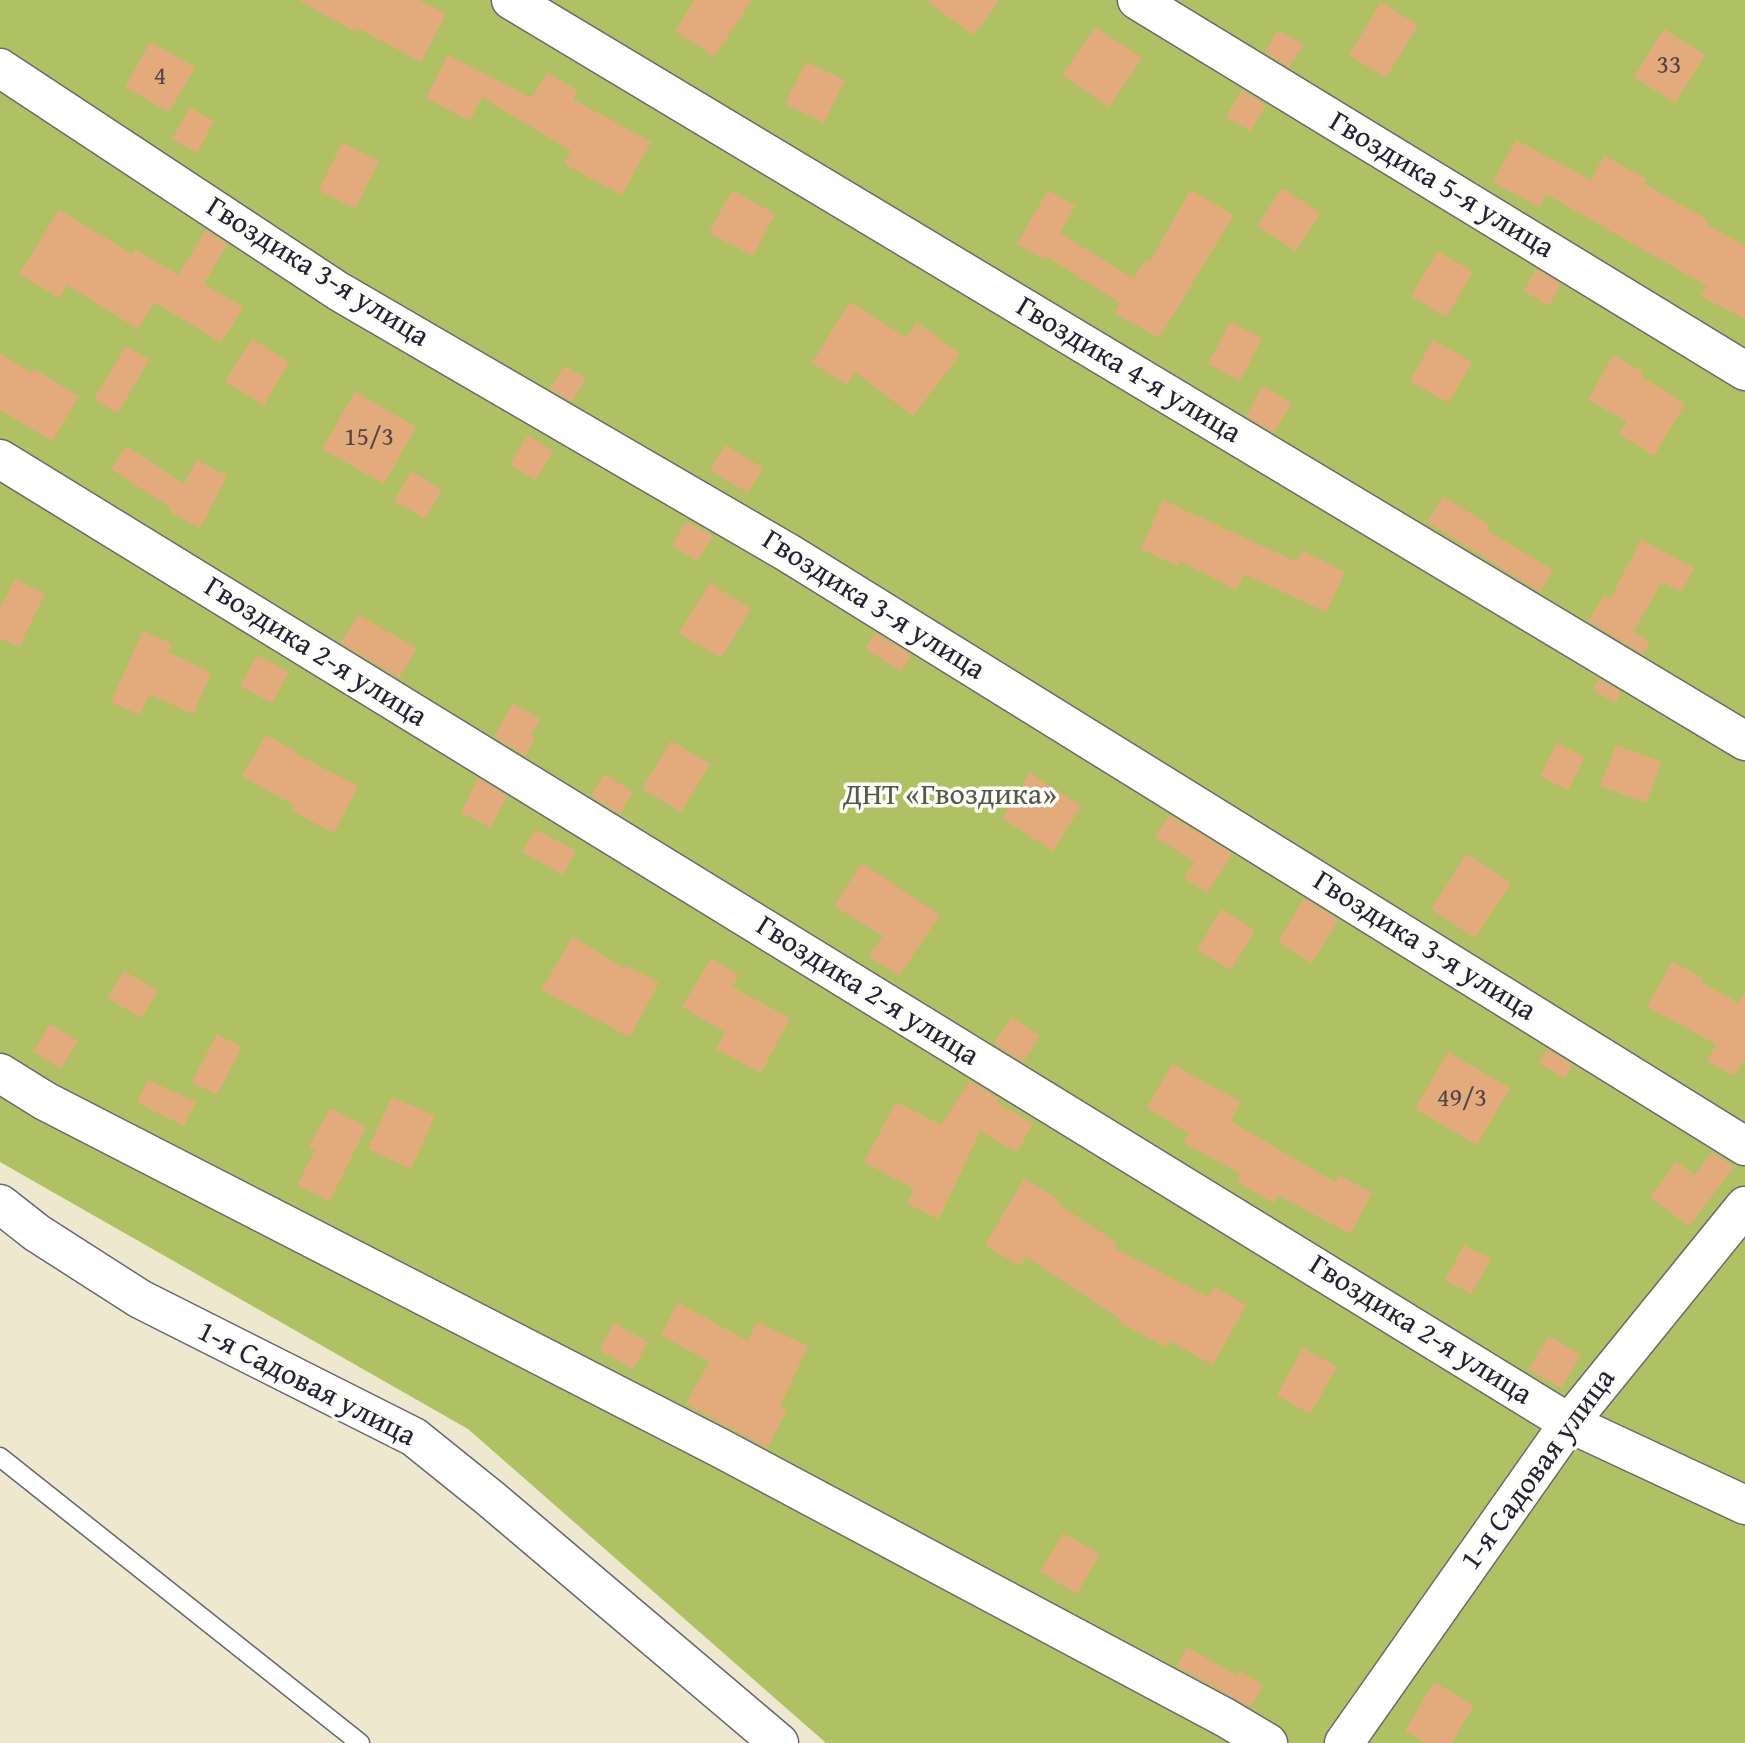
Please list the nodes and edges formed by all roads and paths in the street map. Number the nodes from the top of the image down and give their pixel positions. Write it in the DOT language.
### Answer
graph roads {
  1 [pos="511,0"];
  2 [pos="1137,0"];
  3 [pos="0,68"];
  4 [pos="1745,371"];
  5 [pos="0,459"];
  6 [pos="1745,741"];
  7 [pos="0,1073"];
  8 [pos="1745,1146"];
  9 [pos="0,1204"];
  10 [pos="1745,1206"];
  11 [pos="1569,1423"];
  12 [pos="0,1457"];
  13 [pos="1745,1505"];
  14 [pos="360,1743"];
  15 [pos="779,1743"];
  16 [pos="1268,1743"];
  17 [pos="1344,1743"];
  1 -- 6 [label="street, Гвоздика 4-я улица"];
  2 -- 4 [label="street, Гвоздика 5-я улица"];
  3 -- 8 [label="street, Гвоздика 3-я улица"];
  5 -- 11 [label="street, Гвоздика 2-я улица"];
  7 -- 16 [label="street"];
  9 -- 15 [label="street, 1-я Садовая улица"];
  10 -- 11 [label="street, 1-я Садовая улица"];
  11 -- 13 [label="street, Гвоздика 2-я улица"];
  11 -- 17 [label="street, 1-я Садовая улица"];
  12 -- 14 [label="lane"];
}
